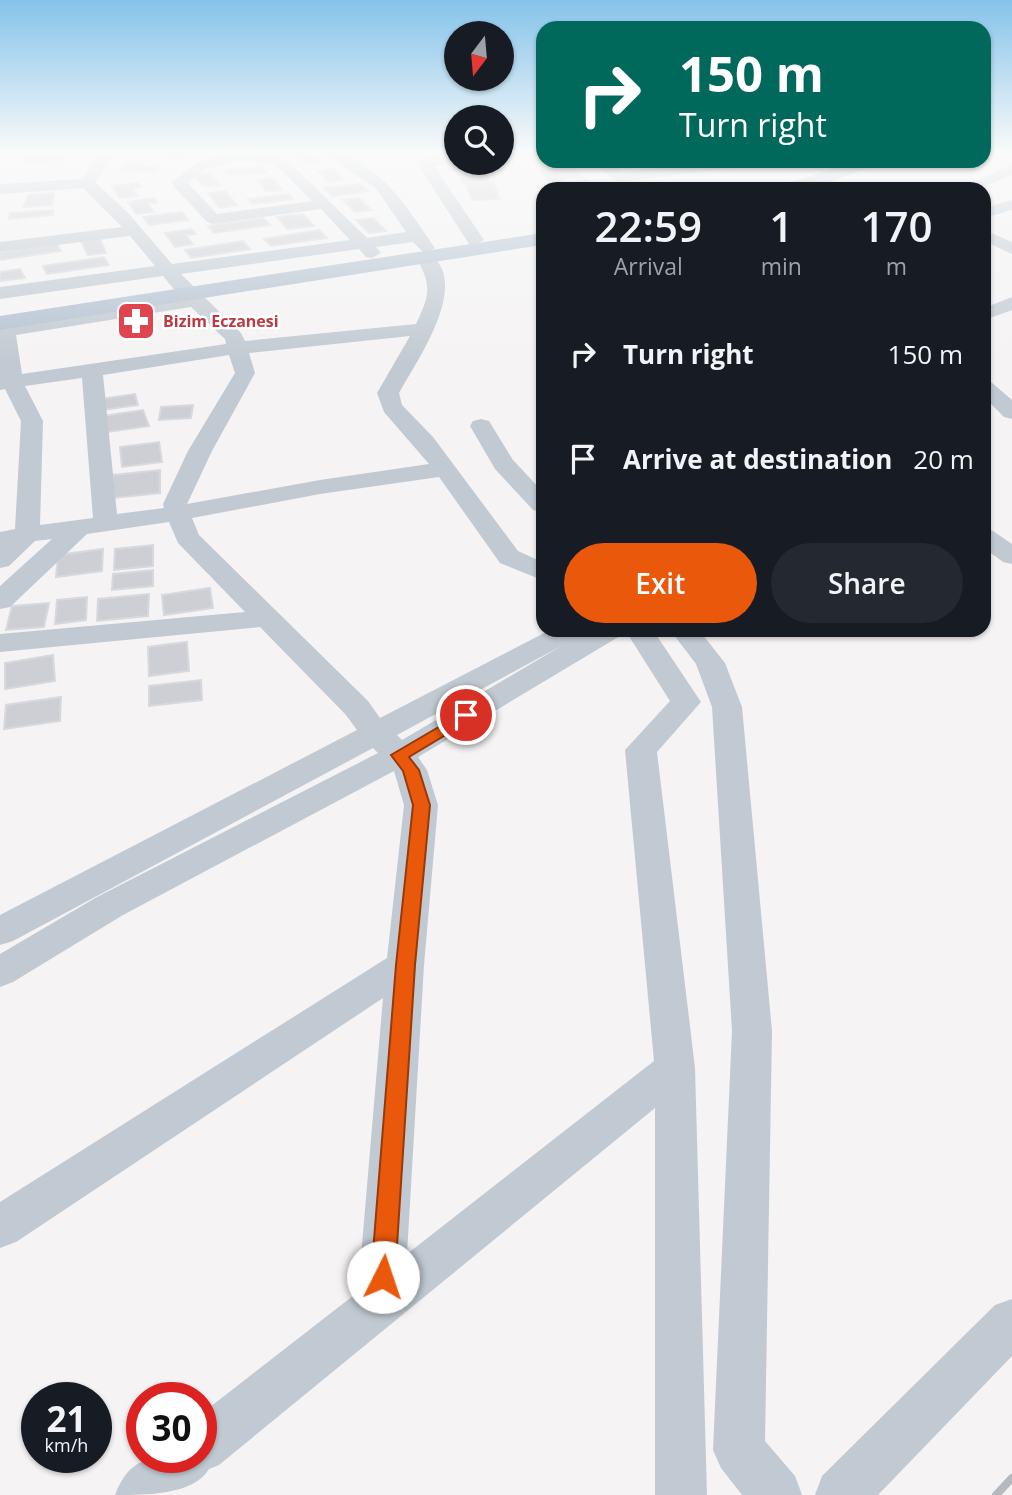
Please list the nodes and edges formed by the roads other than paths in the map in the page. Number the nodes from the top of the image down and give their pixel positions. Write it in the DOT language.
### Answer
graph roads {
  1 [pos="127,222"];
  2 [pos="342,222"];
  3 [pos="407,222"];
  4 [pos="463,222"];
  5 [pos="131,226"];
  6 [pos="13,228"];
  7 [pos="536,231"];
  8 [pos="1012,238"];
  9 [pos="536,239"];
  10 [pos="475,240"];
  11 [pos="991,240"];
  12 [pos="991,241"];
  13 [pos="0,247"];
  14 [pos="423,247"];
  15 [pos="368,249"];
  16 [pos="1012,249"];
  17 [pos="183,287"];
  18 [pos="0,293"];
  19 [pos="1,324"];
  20 [pos="423,329"];
  21 [pos="238,348"];
  22 [pos="92,370"];
  23 [pos="6,383"];
  24 [pos="991,394"];
  25 [pos="1003,409"];
  26 [pos="481,426"];
  27 [pos="446,469"];
  28 [pos="536,499"];
  29 [pos="178,513"];
  30 [pos="106,525"];
  31 [pos="78,529"];
  32 [pos="27,535"];
  33 [pos="0,538"];
  34 [pos="991,541"];
  35 [pos="1012,556"];
  36 [pos="0,560"];
  37 [pos="536,569"];
  38 [pos="0,601"];
  39 [pos="267,618"];
  40 [pos="560,637"];
  41 [pos="596,637"];
  42 [pos="644,637"];
  43 [pos="690,637"];
  44 [pos="0,643"];
  45 [pos="387,744"];
  46 [pos="0,931"];
  47 [pos="405,965"];
  48 [pos="0,972"];
  49 [pos="675,1068"];
  50 [pos="0,1227"];
  51 [pos="381,1303"];
  52 [pos="1012,1322"];
  53 [pos="217,1434"];
  54 [pos="169,1473"];
  55 [pos="141,1495"];
  56 [pos="681,1495"];
  57 [pos="776,1495"];
  58 [pos="841,1495"];
  1 -- 5 [label="street"];
  2 -- 15 [label="street"];
  3 -- 14 [label="street"];
  4 -- 10 [label="street"];
  5 -- 6 [label="street"];
  5 -- 13 [label="street"];
  5 -- 17 [label="street"];
  7 -- 10 [label="main road"];
  8 -- 11 [label="street"];
  9 -- 14 [label="main road"];
  10 -- 14 [label="main road"];
  12 -- 16 [label="street"];
  14 -- 15 [label="main road"];
  14 -- 17 [label="main road"];
  14 -- 20 [label="street"];
  15 -- 17 [label="main road"];
  17 -- 18 [label="street"];
  17 -- 19 [label="main road"];
  17 -- 21 [label="street"];
  19 -- 23 [label="street"];
  20 -- 21 [label="street"];
  20 -- 27 [label="street"];
  21 -- 22 [label="street"];
  21 -- 29 [label="street"];
  22 -- 23 [label="street"];
  22 -- 30 [label="street"];
  23 -- 32 [label="street"];
  24 -- 25 [label="street"];
  26 -- 28 [label="street"];
  27 -- 29 [label="street"];
  27 -- 37 [label="street"];
  29 -- 30 [label="street"];
  29 -- 39 [label="street"];
  30 -- 31 [label="street"];
  31 -- 32 [label="street"];
  31 -- 38 [label="street"];
  32 -- 33 [label="street"];
  32 -- 36 [label="street"];
  34 -- 35 [label="street"];
  39 -- 44 [label="street"];
  39 -- 45 [label="street"];
  40 -- 45 [label="street"];
  41 -- 45 [label="street"];
  42 -- 49 [label="street"];
  43 -- 57 [label="street"];
  45 -- 46 [label="street"];
  45 -- 47 [label="street"];
  45 -- 48 [label="street"];
  47 -- 50 [label="street"];
  47 -- 51 [label="street"];
  49 -- 51 [label="street"];
  49 -- 56 [label="street"];
  51 -- 53 [label="street"];
  52 -- 58 [label="street"];
  54 -- 55 [label="street"];
}
